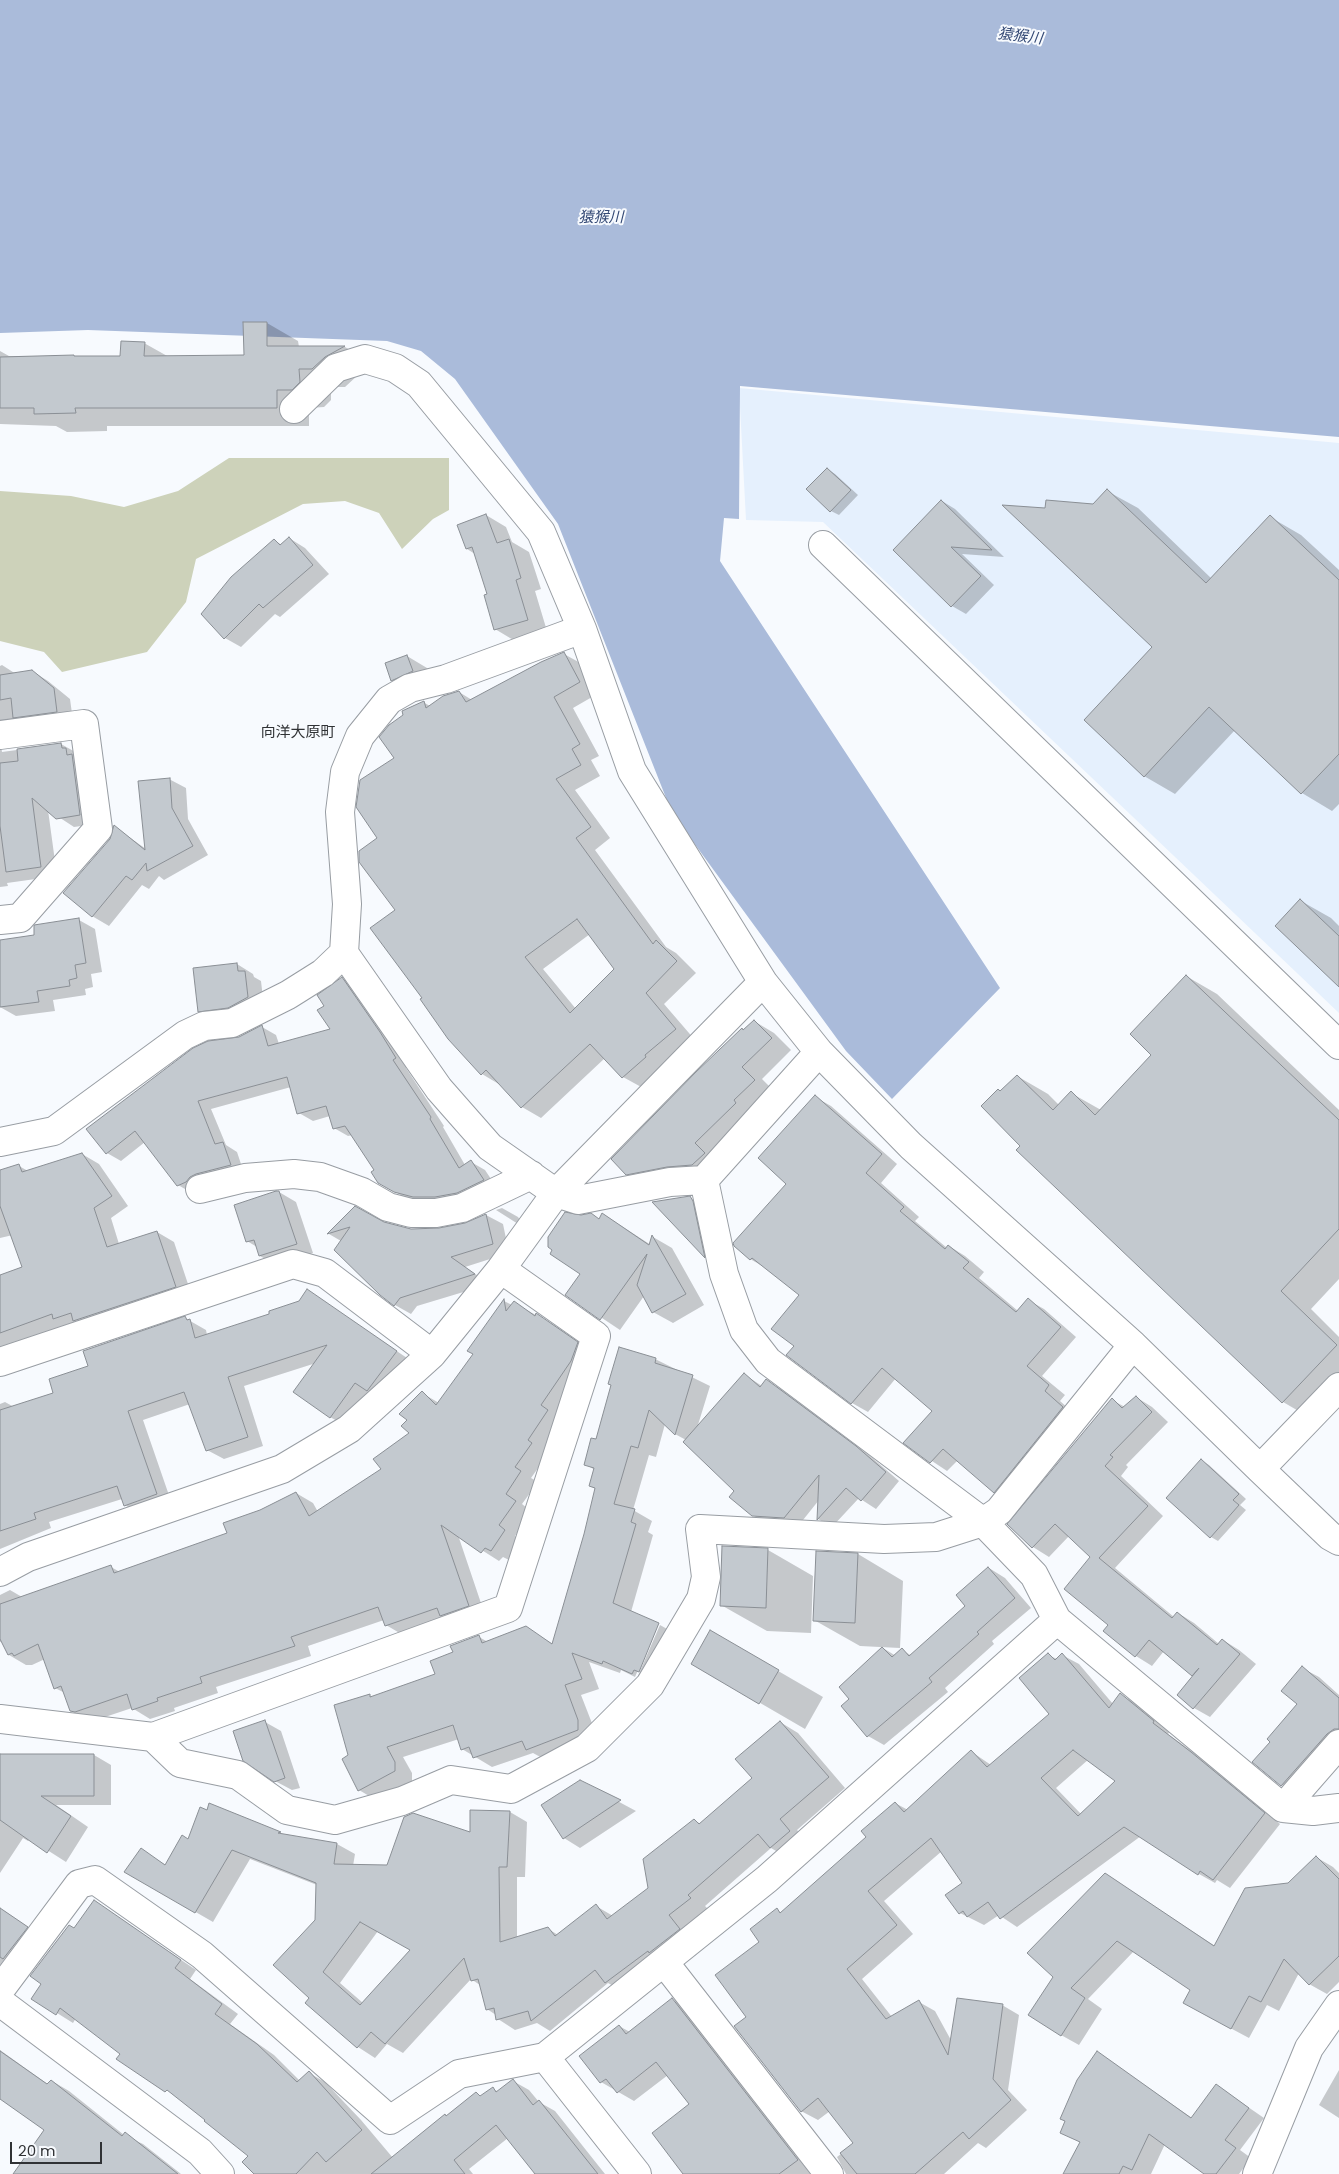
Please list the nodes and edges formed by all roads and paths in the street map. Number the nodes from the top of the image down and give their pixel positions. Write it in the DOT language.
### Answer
graph roads {
  1 [pos="294,410"];
  2 [pos="824,545"];
  3 [pos="582,629"];
  4 [pos="0,735"];
  5 [pos="0,920"];
  6 [pos="344,953"];
  7 [pos="763,982"];
  8 [pos="1339,1044"];
  9 [pos="819,1052"];
  10 [pos="0,1142"];
  11 [pos="531,1176"];
  12 [pos="704,1180"];
  13 [pos="200,1189"];
  14 [pos="556,1193"];
  15 [pos="501,1269"];
  16 [pos="1133,1345"];
  17 [pos="432,1354"];
  18 [pos="0,1362"];
  19 [pos="1339,1387"];
  20 [pos="1260,1469"];
  21 [pos="984,1522"];
  22 [pos="1339,1541"];
  23 [pos="0,1572"];
  24 [pos="1056,1620"];
  25 [pos="0,1719"];
  26 [pos="153,1737"];
  27 [pos="1339,1744"];
  28 [pos="1283,1808"];
  29 [pos="1339,1808"];
  30 [pos="664,1962"];
  31 [pos="0,1990"];
  32 [pos="0,2002"];
  33 [pos="1339,2005"];
  34 [pos="545,2057"];
  35 [pos="220,2174"];
  36 [pos="636,2174"];
  37 [pos="829,2174"];
  38 [pos="1257,2174"];
  1 -- 3 [label="street"];
  2 -- 8 [label="street"];
  3 -- 6 [label="street"];
  3 -- 7 [label="street"];
  4 -- 5 [label="street"];
  6 -- 10 [label="street"];
  6 -- 11 [label="street"];
  7 -- 9 [label="street"];
  7 -- 14 [label="street"];
  9 -- 12 [label="street"];
  9 -- 16 [label="street"];
  11 -- 13 [label="street"];
  11 -- 14 [label="street"];
  12 -- 14 [label="street"];
  12 -- 21 [label="street"];
  14 -- 15 [label="street"];
  15 -- 17 [label="street"];
  15 -- 26 [label="street"];
  16 -- 20 [label="street"];
  16 -- 21 [label="street"];
  17 -- 18 [label="street"];
  17 -- 23 [label="street"];
  19 -- 20 [label="street"];
  20 -- 22 [label="street"];
  21 -- 24 [label="street"];
  21 -- 26 [label="street"];
  24 -- 28 [label="street"];
  24 -- 30 [label="street"];
  25 -- 26 [label="street"];
  27 -- 28 [label="street"];
  28 -- 29 [label="street"];
  30 -- 34 [label="street"];
  30 -- 37 [label="street"];
  31 -- 34 [label="street"];
  32 -- 35 [label="street"];
  33 -- 38 [label="street"];
  34 -- 36 [label="street"];
}
